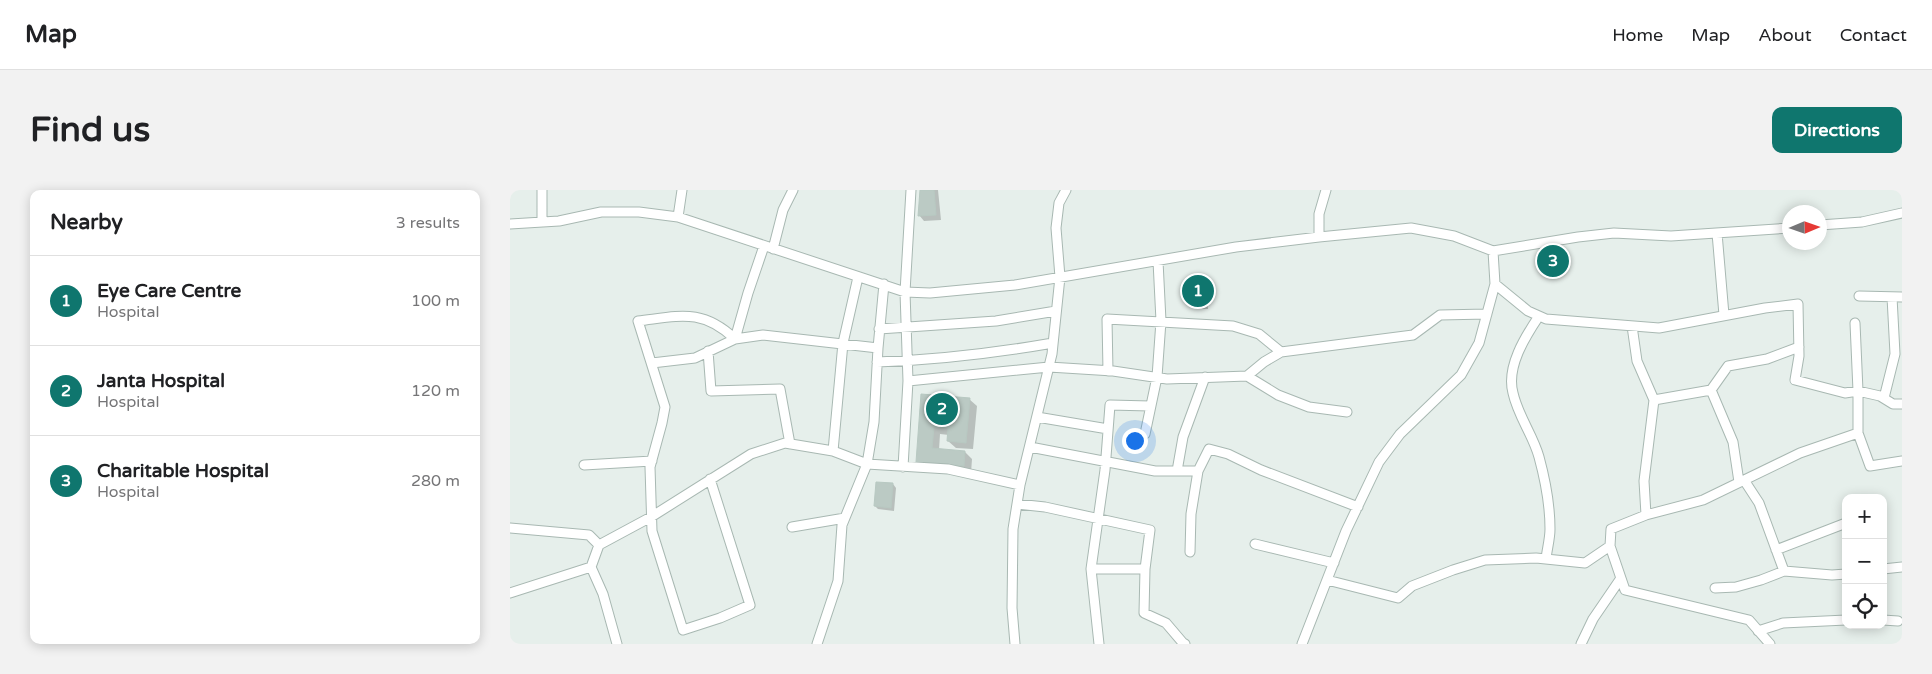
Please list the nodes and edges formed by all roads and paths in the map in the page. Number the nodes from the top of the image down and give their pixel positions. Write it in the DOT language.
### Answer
graph roads {
  1 [pos="542,190"];
  2 [pos="682,190"];
  3 [pos="793,190"];
  4 [pos="911,190"];
  5 [pos="1066,190"];
  6 [pos="1326,190"];
  7 [pos="1902,214"];
  8 [pos="678,217"];
  9 [pos="542,222"];
  10 [pos="510,224"];
  11 [pos="1827,224"];
  12 [pos="1782,229"];
  13 [pos="1716,233"];
  14 [pos="1319,237"];
  15 [pos="768,248"];
  16 [pos="1492,251"];
  17 [pos="1158,261"];
  18 [pos="858,277"];
  19 [pos="1060,277"];
  20 [pos="884,284"];
  21 [pos="1495,284"];
  22 [pos="905,292"];
  23 [pos="1859,296"];
  24 [pos="1892,297"];
  25 [pos="1902,297"];
  26 [pos="1056,311"];
  27 [pos="1487,314"];
  28 [pos="1724,315"];
  29 [pos="1539,316"];
  30 [pos="1161,321"];
  31 [pos="1855,323"];
  32 [pos="1632,326"];
  33 [pos="906,327"];
  34 [pos="879,329"];
  35 [pos="735,339"];
  36 [pos="1898,340"];
  37 [pos="844,343"];
  38 [pos="1053,343"];
  39 [pos="1799,347"];
  40 [pos="878,348"];
  41 [pos="708,351"];
  42 [pos="1281,352"];
  43 [pos="907,361"];
  44 [pos="877,362"];
  45 [pos="652,363"];
  46 [pos="1049,367"];
  47 [pos="1108,371"];
  48 [pos="1247,376"];
  49 [pos="1157,378"];
  50 [pos="1205,378"];
  51 [pos="908,381"];
  52 [pos="1711,390"];
  53 [pos="1858,391"];
  54 [pos="1884,398"];
  55 [pos="1654,400"];
  56 [pos="1902,404"];
  57 [pos="1150,406"];
  58 [pos="1347,412"];
  59 [pos="1037,417"];
  60 [pos="1108,428"];
  61 [pos="1858,433"];
  62 [pos="1145,434"];
  63 [pos="790,444"];
  64 [pos="1030,447"];
  65 [pos="833,450"];
  66 [pos="652,461"];
  67 [pos="1902,461"];
  68 [pos="1106,462"];
  69 [pos="867,464"];
  70 [pos="584,465"];
  71 [pos="903,467"];
  72 [pos="1198,470"];
  73 [pos="1177,471"];
  74 [pos="710,479"];
  75 [pos="1742,481"];
  76 [pos="1020,485"];
  77 [pos="1017,504"];
  78 [pos="1358,507"];
  79 [pos="1646,515"];
  80 [pos="651,517"];
  81 [pos="845,518"];
  82 [pos="1098,518"];
  83 [pos="1842,525"];
  84 [pos="792,526"];
  85 [pos="510,528"];
  86 [pos="1255,544"];
  87 [pos="599,545"];
  88 [pos="1610,546"];
  89 [pos="1776,550"];
  90 [pos="1190,552"];
  91 [pos="1546,559"];
  92 [pos="1334,563"];
  93 [pos="592,567"];
  94 [pos="1902,567"];
  95 [pos="1091,569"];
  96 [pos="1145,569"];
  97 [pos="1887,569"];
  98 [pos="1784,571"];
  99 [pos="1842,574"];
  100 [pos="1621,578"];
  101 [pos="1327,580"];
  102 [pos="1715,588"];
  103 [pos="510,593"];
  104 [pos="1842,620"];
  105 [pos="1887,620"];
  106 [pos="1898,621"];
  107 [pos="1758,631"];
  108 [pos="616,644"];
  109 [pos="817,644"];
  110 [pos="1015,644"];
  111 [pos="1098,644"];
  112 [pos="1185,644"];
  113 [pos="1302,644"];
  114 [pos="1581,644"];
  115 [pos="1770,644"];
  1 -- 9 [label="street"];
  2 -- 8 [label="street"];
  3 -- 15 [label="street"];
  4 -- 22 [label="street"];
  5 -- 19 [label="street"];
  6 -- 14 [label="street"];
  7 -- 11 [label="street"];
  8 -- 9 [label="street"];
  8 -- 15 [label="street"];
  9 -- 10 [label="street"];
  12 -- 13 [label="street"];
  13 -- 16 [label="street"];
  13 -- 28 [label="street"];
  14 -- 16 [label="street"];
  14 -- 17 [label="street"];
  15 -- 18 [label="street"];
  15 -- 35 [label="street"];
  16 -- 21 [label="street"];
  17 -- 19 [label="street"];
  17 -- 30 [label="street"];
  18 -- 20 [label="street"];
  18 -- 37 [label="street"];
  19 -- 22 [label="street"];
  19 -- 26 [label="street"];
  20 -- 22 [label="street"];
  20 -- 34 [label="street"];
  21 -- 27 [label="street"];
  21 -- 29 [label="street"];
  22 -- 33 [label="street"];
  23 -- 24 [label="street"];
  24 -- 25 [label="street"];
  24 -- 36 [label="street"];
  26 -- 33 [label="street"];
  26 -- 38 [label="street"];
  27 -- 42 [label="street"];
  27 -- 78 [label="street"];
  28 -- 32 [label="street"];
  28 -- 39 [label="street"];
  29 -- 32 [label="street"];
  29 -- 91 [label="street"];
  30 -- 42 [label="street"];
  30 -- 47 [label="street"];
  30 -- 49 [label="street"];
  31 -- 53 [label="street"];
  32 -- 55 [label="street"];
  33 -- 34 [label="street"];
  33 -- 43 [label="street"];
  34 -- 40 [label="street"];
  35 -- 37 [label="street"];
  35 -- 41 [label="street"];
  35 -- 45 [label="street"];
  36 -- 54 [label="street"];
  37 -- 40 [label="street"];
  37 -- 65 [label="street"];
  38 -- 43 [label="street"];
  38 -- 46 [label="street"];
  39 -- 52 [label="street"];
  39 -- 53 [label="street"];
  40 -- 44 [label="street"];
  41 -- 45 [label="street"];
  41 -- 63 [label="street"];
  42 -- 48 [label="street"];
  43 -- 44 [label="street"];
  43 -- 51 [label="street"];
  44 -- 69 [label="street"];
  45 -- 66 [label="street"];
  46 -- 47 [label="street"];
  46 -- 51 [label="street"];
  46 -- 59 [label="street"];
  47 -- 49 [label="street"];
  48 -- 50 [label="street"];
  48 -- 58 [label="street"];
  49 -- 50 [label="street"];
  49 -- 57 [label="street"];
  50 -- 73 [label="street"];
  51 -- 71 [label="street"];
  52 -- 55 [label="street"];
  52 -- 75 [label="street"];
  53 -- 54 [label="street"];
  53 -- 61 [label="street"];
  54 -- 56 [label="street"];
  55 -- 79 [label="street"];
  57 -- 60 [label="street"];
  57 -- 62 [label="street"];
  59 -- 60 [label="street"];
  59 -- 64 [label="street"];
  60 -- 68 [label="street"];
  61 -- 67 [label="street"];
  61 -- 75 [label="street"];
  63 -- 65 [label="street"];
  63 -- 74 [label="street"];
  64 -- 68 [label="street"];
  64 -- 76 [label="street"];
  65 -- 69 [label="street"];
  66 -- 70 [label="street"];
  66 -- 80 [label="street"];
  68 -- 73 [label="street"];
  68 -- 82 [label="street"];
  69 -- 71 [label="street"];
  69 -- 81 [label="street"];
  71 -- 76 [label="street"];
  72 -- 73 [label="street"];
  72 -- 78 [label="street"];
  72 -- 90 [label="street"];
  74 -- 80 [label="street"];
  74 -- 80 [label="street"];
  75 -- 79 [label="street"];
  75 -- 89 [label="street"];
  76 -- 77 [label="street"];
  77 -- 82 [label="street"];
  77 -- 110 [label="street"];
  78 -- 92 [label="street"];
  79 -- 88 [label="street"];
  80 -- 87 [label="street"];
  81 -- 84 [label="street"];
  81 -- 109 [label="street"];
  82 -- 95 [label="street"];
  82 -- 96 [label="street"];
  83 -- 89 [label="street"];
  85 -- 87 [label="street"];
  86 -- 92 [label="street"];
  87 -- 93 [label="street"];
  88 -- 91 [label="street"];
  88 -- 100 [label="street"];
  89 -- 98 [label="street"];
  91 -- 101 [label="street"];
  92 -- 101 [label="street"];
  93 -- 103 [label="street"];
  93 -- 108 [label="street"];
  94 -- 97 [label="street"];
  95 -- 96 [label="street"];
  95 -- 111 [label="street"];
  96 -- 112 [label="street"];
  98 -- 99 [label="street"];
  98 -- 102 [label="street"];
  100 -- 107 [label="street"];
  100 -- 114 [label="street"];
  101 -- 113 [label="street"];
  104 -- 107 [label="street"];
  105 -- 106 [label="street"];
  107 -- 115 [label="street"];
}
